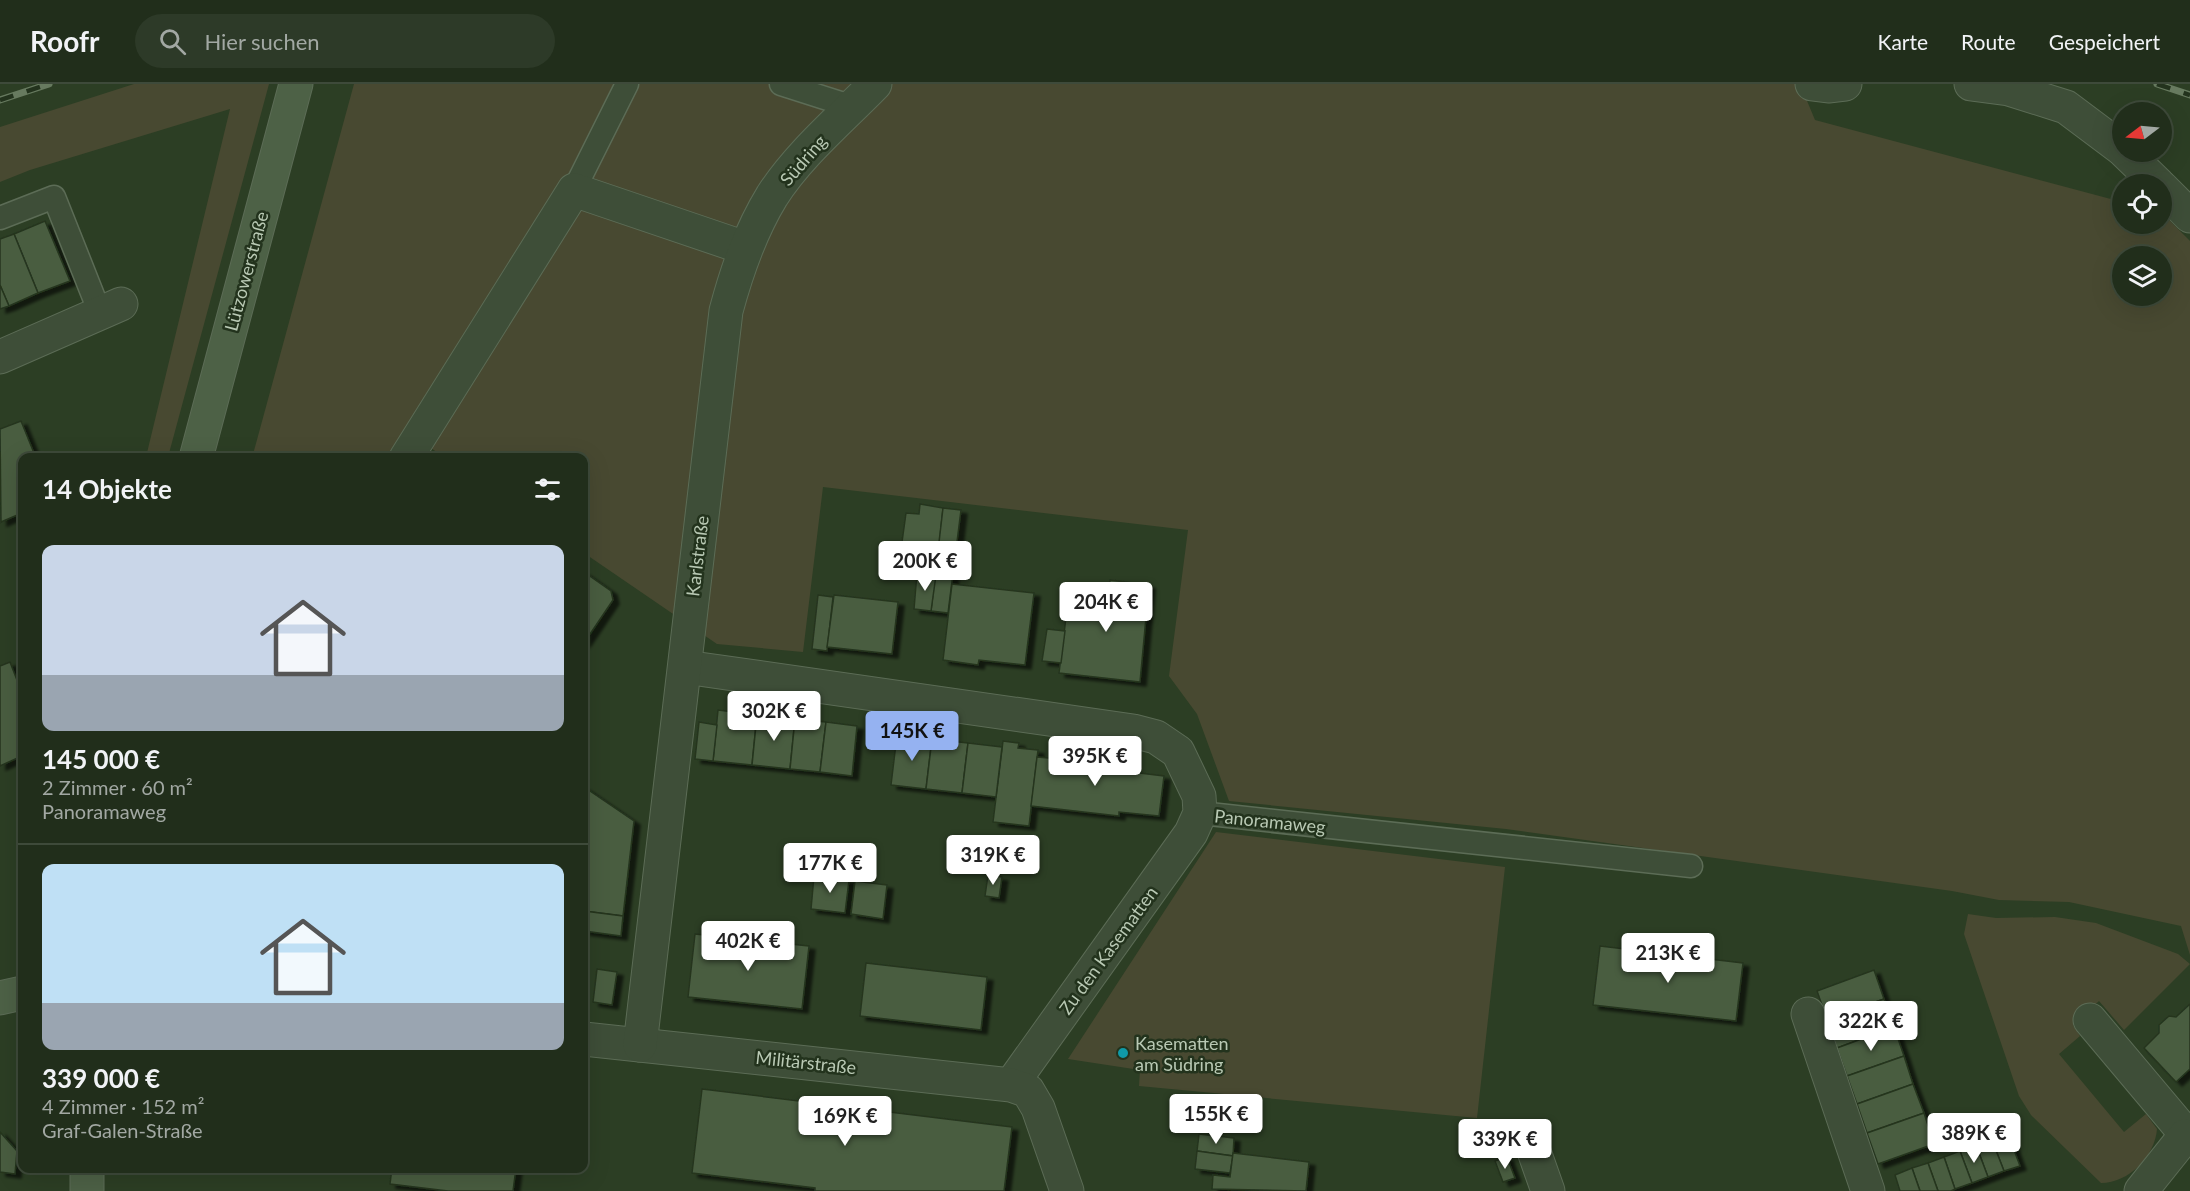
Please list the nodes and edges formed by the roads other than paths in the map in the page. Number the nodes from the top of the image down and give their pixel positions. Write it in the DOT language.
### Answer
graph roads {
  1 [pos="296,84"];
  2 [pos="627,84"];
  3 [pos="781,84"];
  4 [pos="875,84"];
  5 [pos="1812,84"];
  6 [pos="1845,84"];
  7 [pos="1971,84"];
  8 [pos="853,107"];
  9 [pos="2112,141"];
  10 [pos="2136,162"];
  11 [pos="2148,174"];
  12 [pos="574,190"];
  13 [pos="2172,198"];
  14 [pos="2190,216"];
  15 [pos="0,218"];
  16 [pos="745,248"];
  17 [pos="111,309"];
  18 [pos="0,357"];
  19 [pos="197,453"];
  20 [pos="409,453"];
  21 [pos="685,667"];
  22 [pos="1200,813"];
  23 [pos="1691,866"];
  24 [pos="18,994"];
  25 [pos="0,998"];
  26 [pos="1808,1014"];
  27 [pos="2090,1020"];
  28 [pos="588,1039"];
  29 [pos="640,1045"];
  30 [pos="1019,1088"];
  31 [pos="2188,1138"];
  32 [pos="1530,1140"];
  33 [pos="87,1173"];
  34 [pos="87,1191"];
  35 [pos="1067,1191"];
  36 [pos="1548,1191"];
  37 [pos="1868,1191"];
  38 [pos="2141,1191"];
  1 -- 19 [label="main road, Lützowerstraße"];
  2 -- 12 [label="lane"];
  3 -- 8 [label="lane"];
  4 -- 8 [label="street, Südring"];
  5 -- 6 [label="street"];
  7 -- 9 [label="street"];
  8 -- 16 [label="street, Südring"];
  10 -- 11 [label="street"];
  12 -- 16 [label="street"];
  12 -- 20 [label="street"];
  13 -- 14 [label="street"];
  15 -- 17 [label="lane"];
  16 -- 21 [label="street, Karlstraße"];
  17 -- 18 [label="street"];
  21 -- 22 [label="street, Panoramaweg"];
  21 -- 29 [label="street, Karlstraße"];
  22 -- 23 [label="lane, Panoramaweg"];
  22 -- 30 [label="street, Zu den Kasematten"];
  24 -- 25 [label="main road"];
  26 -- 37 [label="street"];
  27 -- 31 [label="street"];
  28 -- 29 [label="street, Militärstraße"];
  29 -- 30 [label="street, Militärstraße"];
  30 -- 35 [label="street"];
  31 -- 38 [label="street"];
  32 -- 36 [label="street"];
  33 -- 34 [label="main road"];
}
